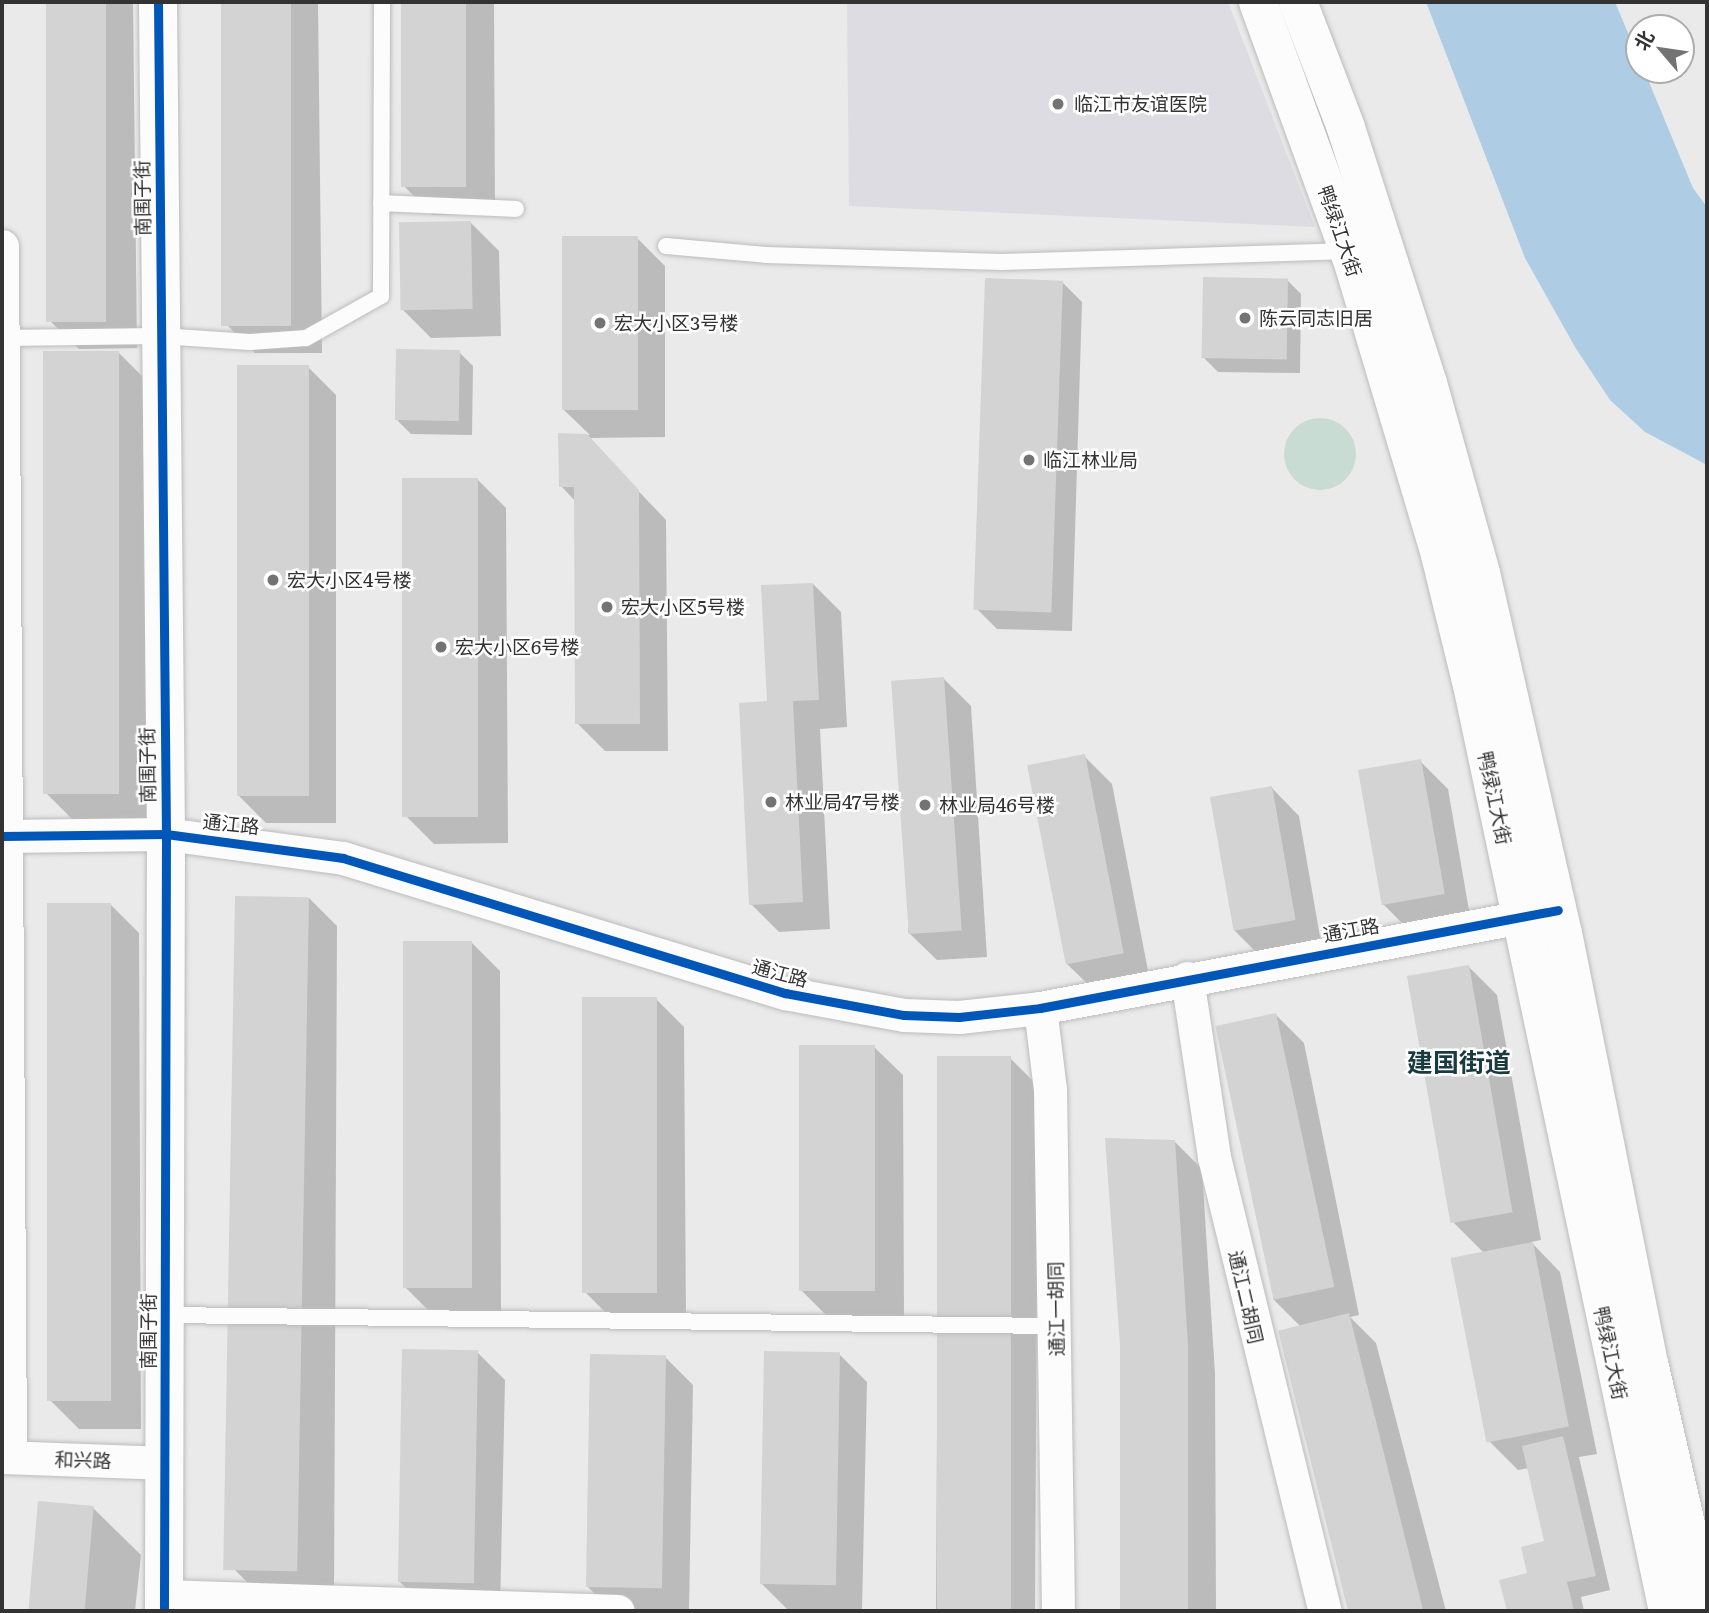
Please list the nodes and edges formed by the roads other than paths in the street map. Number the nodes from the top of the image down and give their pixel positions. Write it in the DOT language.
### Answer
graph roads {
  1 [pos="158,2"];
  2 [pos="382,2"];
  3 [pos="1258,2"];
  4 [pos="1298,2"];
  5 [pos="381,203"];
  6 [pos="516,209"];
  7 [pos="2,246"];
  8 [pos="666,246"];
  9 [pos="1385,250"];
  10 [pos="1348,251"];
  11 [pos="161,336"];
  12 [pos="3,338"];
  13 [pos="166,834"];
  14 [pos="4,836"];
  15 [pos="1558,910"];
  16 [pos="1520,917"];
  17 [pos="1187,978"];
  18 [pos="1040,1008"];
  19 [pos="165,1315"];
  20 [pos="1056,1326"];
  21 [pos="6,1457"];
  22 [pos="165,1463"];
  23 [pos="165,1604"];
  24 [pos="618,1611"];
  25 [pos="1058,1611"];
  26 [pos="1325,1611"];
  27 [pos="1668,1611"];
  28 [pos="1706,1611"];
  1 -- 11 [label="main road, 南围子街"];
  2 -- 5 [label="lane"];
  3 -- 10 [label="main road, 鸭绿江大街"];
  4 -- 9 [label="main road, 鸭绿江大街"];
  5 -- 6 [label="lane"];
  5 -- 11 [label="lane"];
  7 -- 12 [label="street"];
  8 -- 10 [label="lane"];
  9 -- 10 [label="lane"];
  9 -- 15 [label="main road, 鸭绿江大街"];
  10 -- 16 [label="main road, 鸭绿江大街"];
  11 -- 12 [label="lane"];
  11 -- 13 [label="main road, 南围子街"];
  12 -- 14 [label="street"];
  13 -- 14 [label="street, 通江路"];
  13 -- 18 [label="street, 通江路"];
  13 -- 19 [label="main road, 南围子街"];
  14 -- 21 [label="street"];
  15 -- 16 [label="street, 通江路"];
  15 -- 28 [label="main road, 鸭绿江大街"];
  16 -- 17 [label="street, 通江路"];
  16 -- 27 [label="main road, 鸭绿江大街"];
  17 -- 18 [label="street, 通江路"];
  17 -- 26 [label="street, 通江二胡同"];
  18 -- 20 [label="street, 通江一胡同"];
  19 -- 20 [label="lane"];
  19 -- 22 [label="main road, 南围子街"];
  20 -- 25 [label="street, 通江一胡同"];
  21 -- 22 [label="street, 和兴路"];
  22 -- 23 [label="main road, 南围子街"];
  23 -- 24 [label="street"];
}
